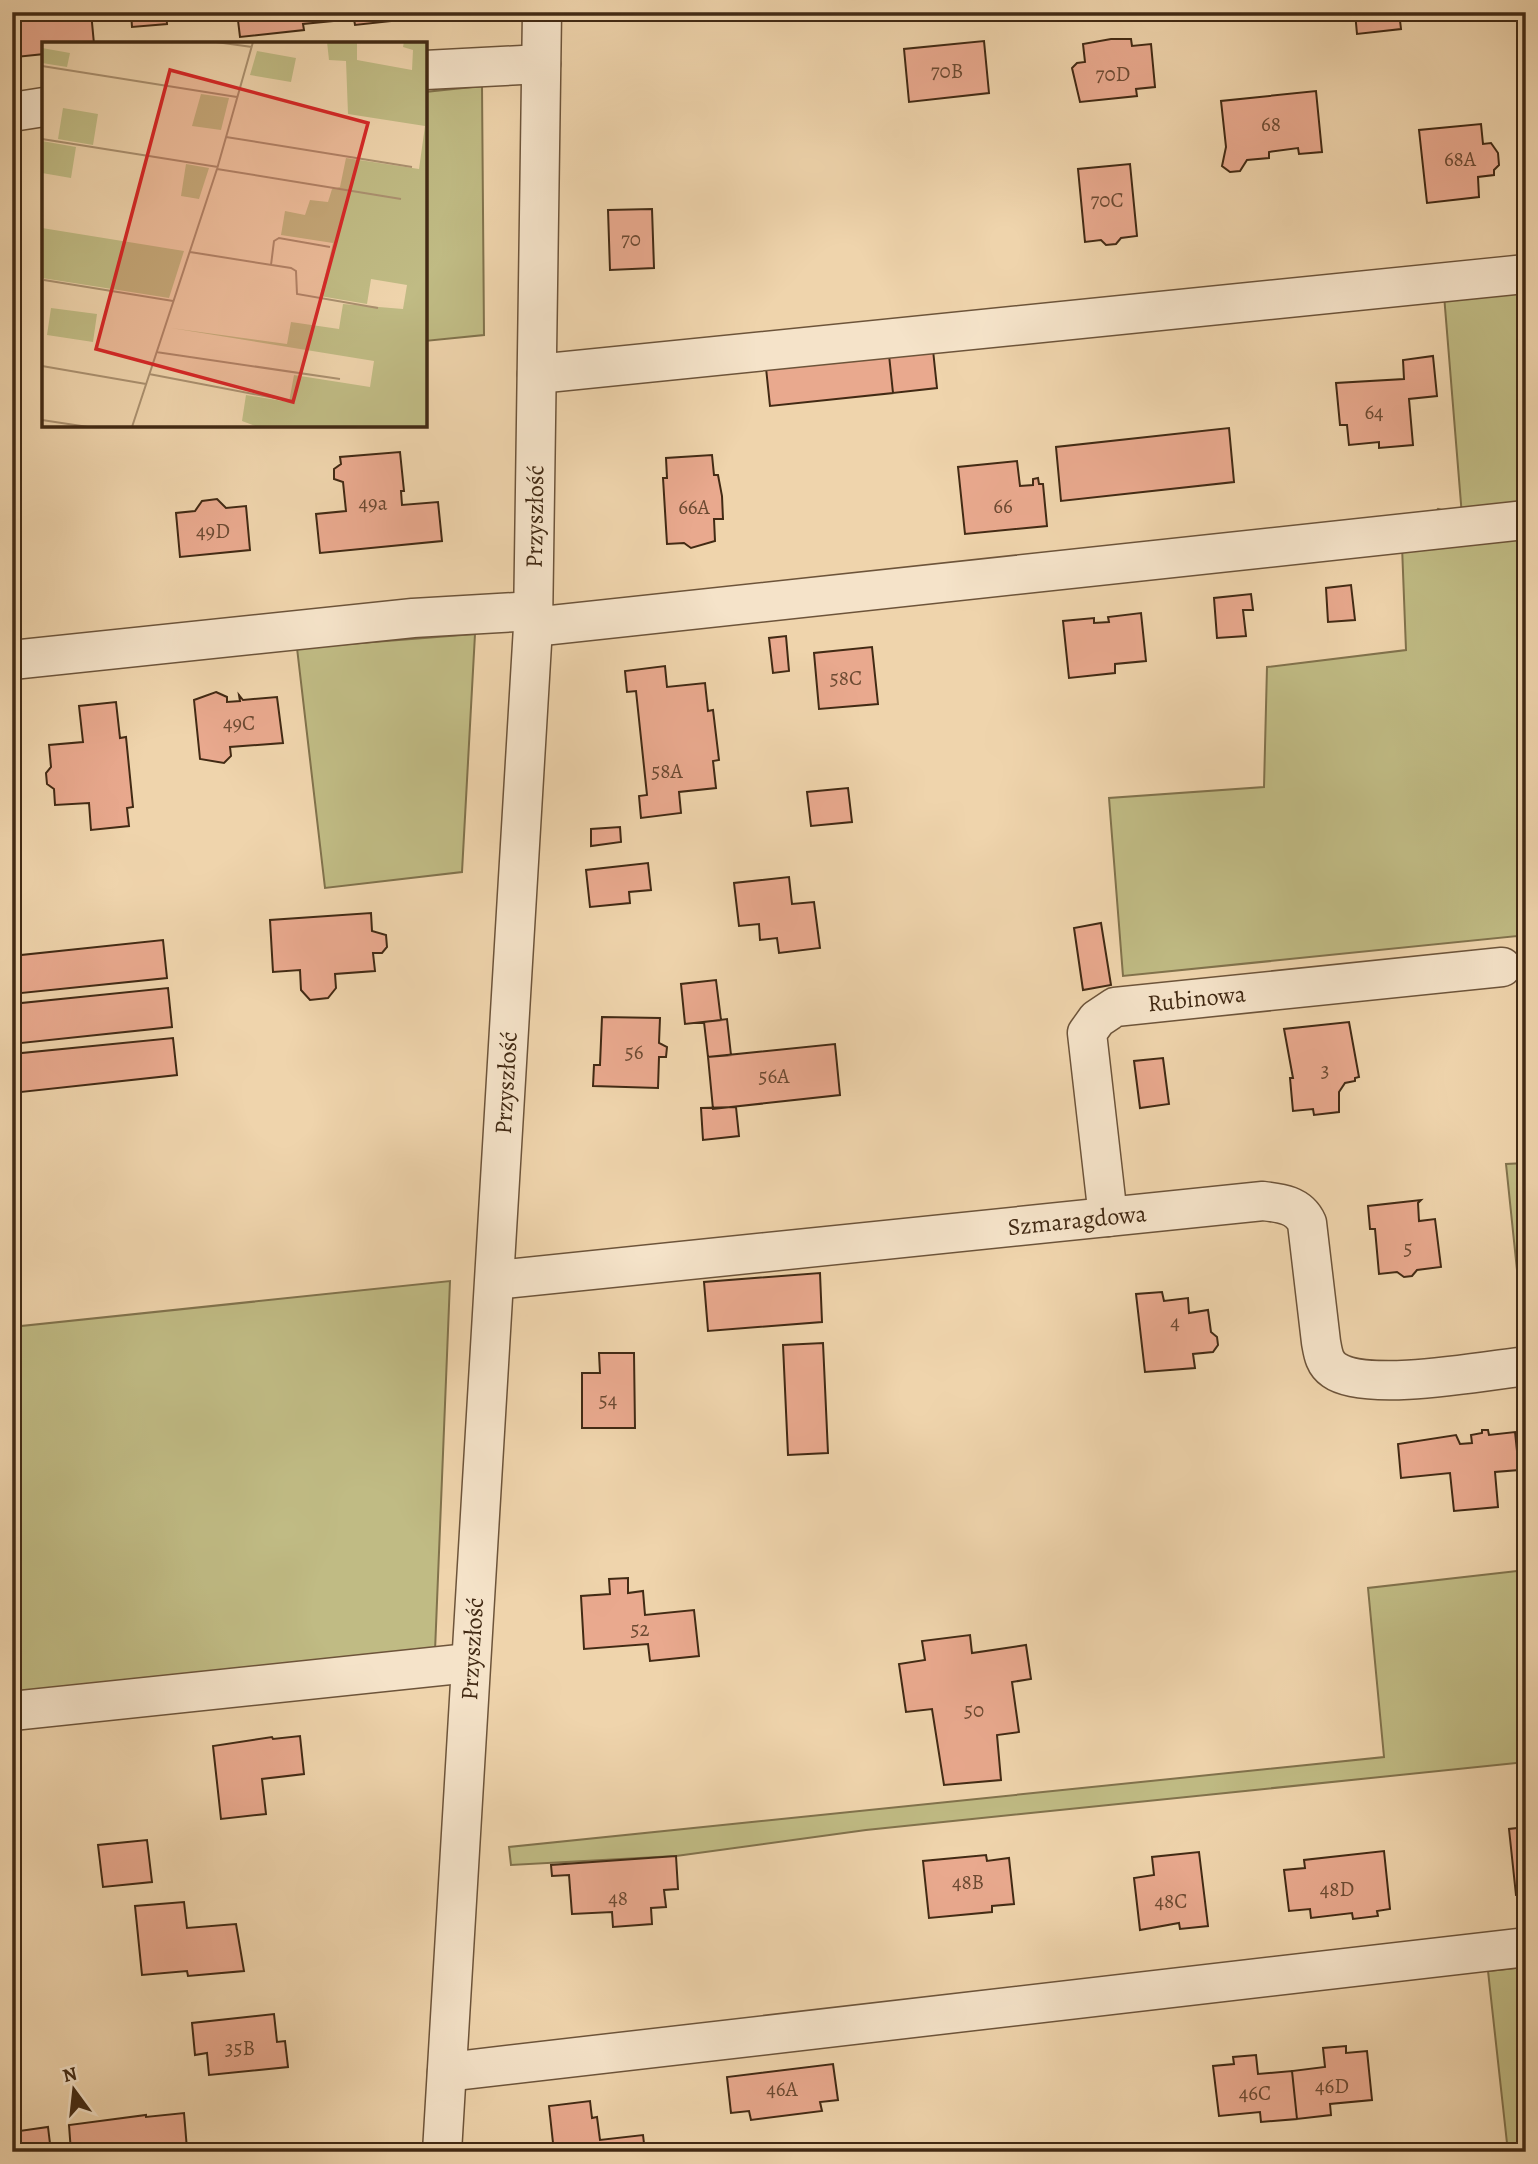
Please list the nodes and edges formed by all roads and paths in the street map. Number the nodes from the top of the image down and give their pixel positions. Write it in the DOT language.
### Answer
graph roads {
  1 [pos="542,12"];
  2 [pos="541,64"];
  3 [pos="427,70"];
  4 [pos="42,107"];
  5 [pos="12,112"];
  6 [pos="1526,274"];
  7 [pos="537,374"];
  8 [pos="1526,520"];
  9 [pos="533,619"];
  10 [pos="12,660"];
  11 [pos="1502,967"];
  12 [pos="1108,1217"];
  13 [pos="495,1280"];
  14 [pos="1526,1366"];
  15 [pos="469,1663"];
  16 [pos="12,1711"];
  17 [pos="1526,1947"];
  18 [pos="447,2073"];
  19 [pos="442,2152"];
  1 -- 2 [label="street, Przyszłość"];
  2 -- 3 [label="street"];
  2 -- 7 [label="street, Przyszłość"];
  4 -- 5 [label="street"];
  6 -- 7 [label="street"];
  7 -- 9 [label="street, Przyszłość"];
  8 -- 9 [label="street"];
  9 -- 10 [label="street"];
  9 -- 13 [label="street, Przyszłość"];
  11 -- 12 [label="street, Rubinowa"];
  12 -- 13 [label="street, Szmaragdowa"];
  12 -- 14 [label="street, Szmaragdowa"];
  13 -- 15 [label="street, Przyszłość"];
  15 -- 16 [label="street"];
  15 -- 18 [label="street, Przyszłość"];
  17 -- 18 [label="street"];
  18 -- 19 [label="street, Przyszłość"];
}
